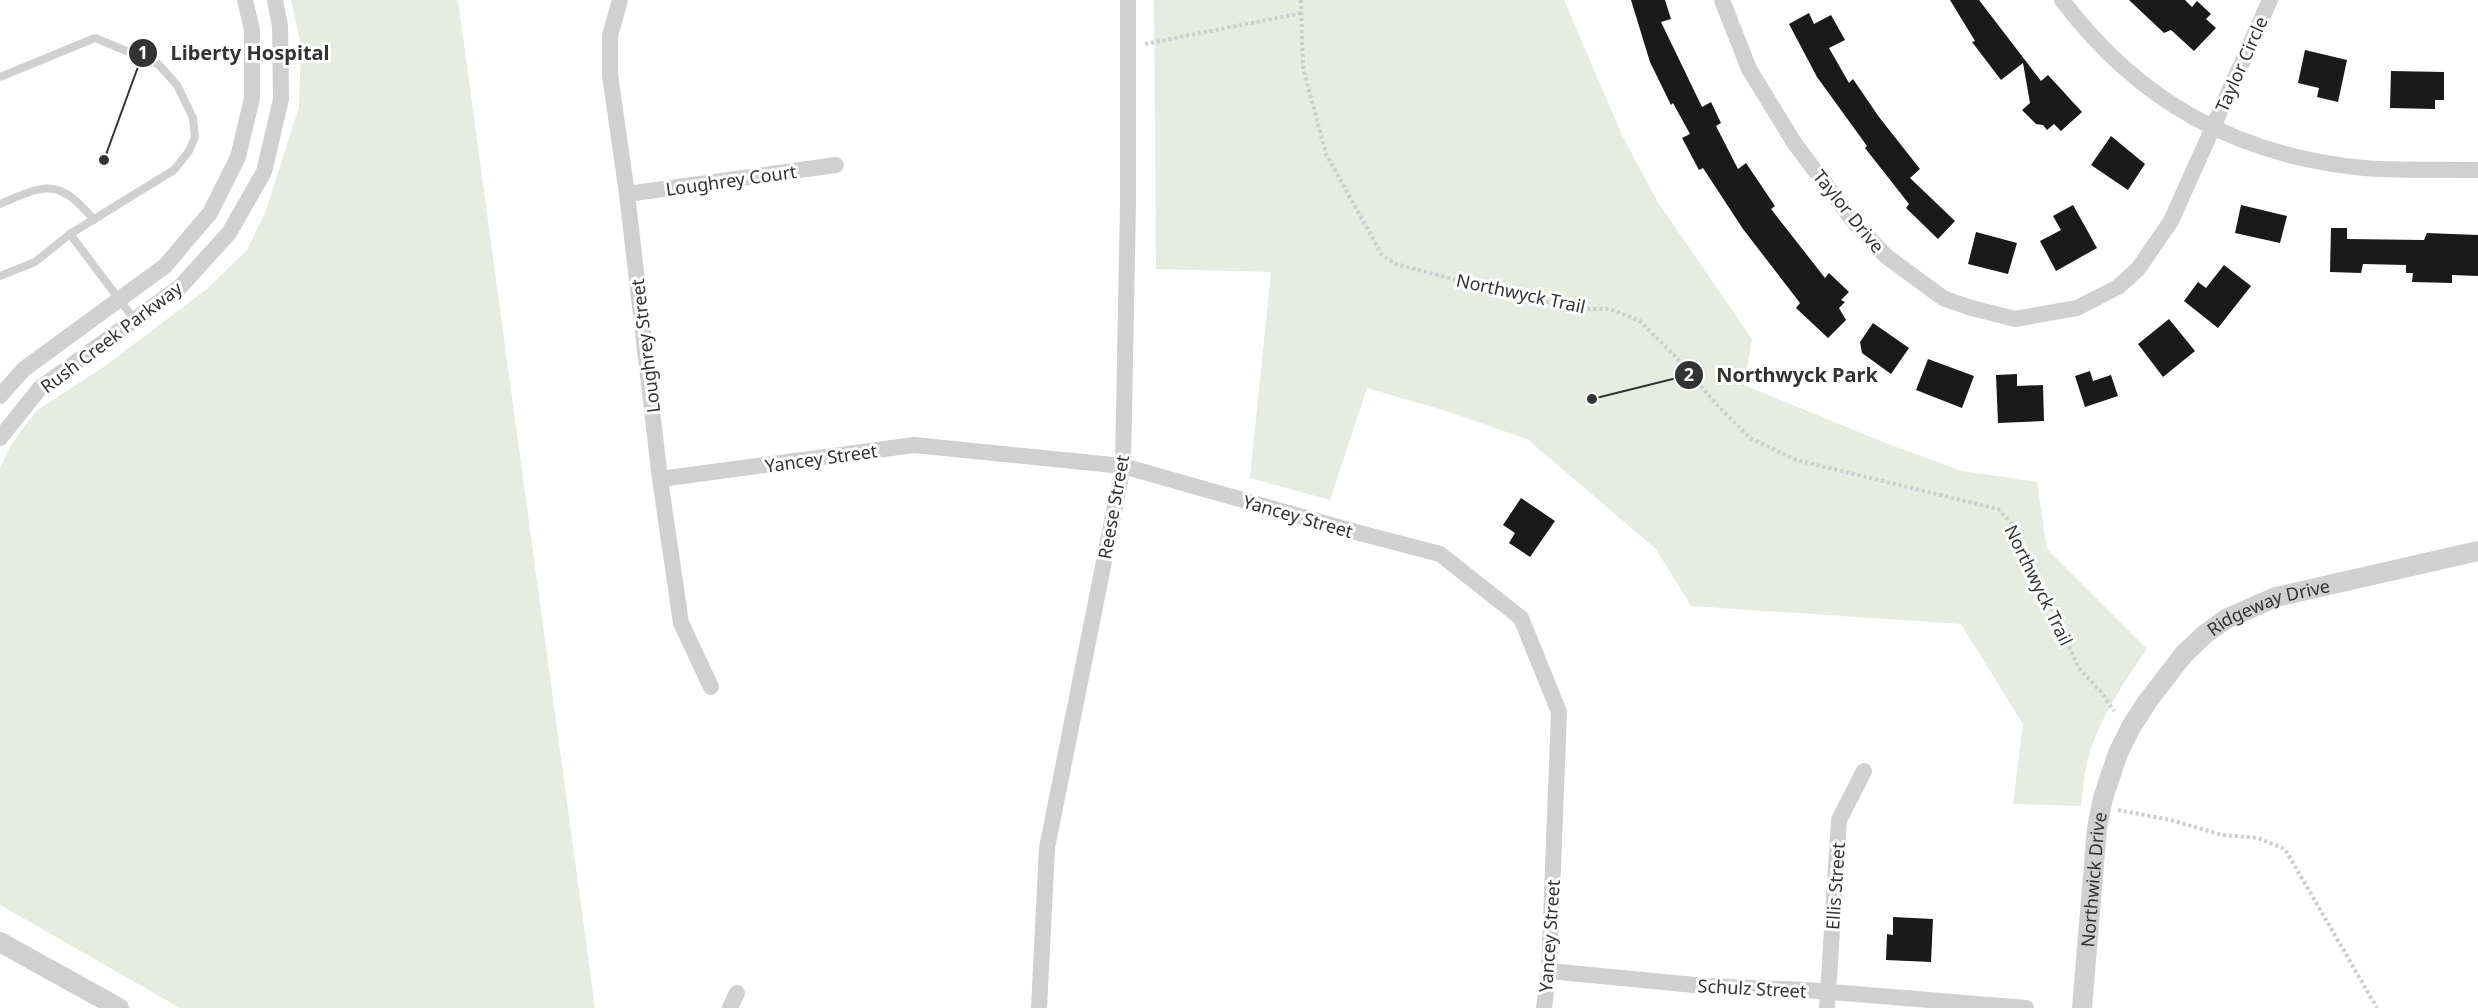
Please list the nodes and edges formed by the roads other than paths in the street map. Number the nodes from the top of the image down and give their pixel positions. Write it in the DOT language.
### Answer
graph roads {
  1 [pos="245,0"];
  2 [pos="275,0"];
  3 [pos="620,0"];
  4 [pos="1128,0"];
  5 [pos="1722,0"];
  6 [pos="2061,0"];
  7 [pos="2270,0"];
  8 [pos="0,77"];
  9 [pos="2212,129"];
  10 [pos="836,165"];
  11 [pos="2478,170"];
  12 [pos="627,194"];
  13 [pos="0,204"];
  14 [pos="94,220"];
  15 [pos="70,234"];
  16 [pos="0,276"];
  17 [pos="118,299"];
  18 [pos="134,320"];
  19 [pos="0,396"];
  20 [pos="0,438"];
  21 [pos="1123,466"];
  22 [pos="660,479"];
  23 [pos="2478,550"];
  24 [pos="711,687"];
  25 [pos="2118,753"];
  26 [pos="1864,771"];
  27 [pos="0,942"];
  28 [pos="1549,971"];
  29 [pos="1828,1000"];
  30 [pos="119,1008"];
  31 [pos="1039,1008"];
  32 [pos="1544,1008"];
  33 [pos="2026,1008"];
  34 [pos="2082,1008"];
  1 -- 17 [label="street, Rush Creek Parkway"];
  2 -- 18 [label="street, Rush Creek Parkway"];
  3 -- 12 [label="street, Loughrey Street"];
  4 -- 21 [label="street, Reese Street"];
  5 -- 9 [label="street, Taylor Drive"];
  6 -- 9 [label="street"];
  7 -- 9 [label="street, Taylor Circle"];
  8 -- 14 [label="lane"];
  9 -- 11 [label="street"];
  10 -- 12 [label="street, Loughrey Court"];
  12 -- 22 [label="street, Loughrey Street"];
  13 -- 14 [label="lane"];
  14 -- 15 [label="lane"];
  15 -- 16 [label="lane"];
  15 -- 17 [label="lane"];
  17 -- 18 [label="lane"];
  17 -- 19 [label="street, Rush Creek Parkway"];
  18 -- 20 [label="street, Rush Creek Parkway"];
  21 -- 22 [label="street, Yancey Street"];
  21 -- 28 [label="street, Yancey Street"];
  21 -- 31 [label="street, Reese Street"];
  22 -- 24 [label="street, Loughrey Street"];
  23 -- 25 [label="street, Ridgeway Drive"];
  25 -- 34 [label="street, Northwick Drive"];
  26 -- 29 [label="street, Ellis Street"];
  27 -- 30 [label="street"];
  28 -- 29 [label="street, Schulz Street"];
  28 -- 32 [label="street, Yancey Street"];
  29 -- 33 [label="street, Schulz Street"];
}
